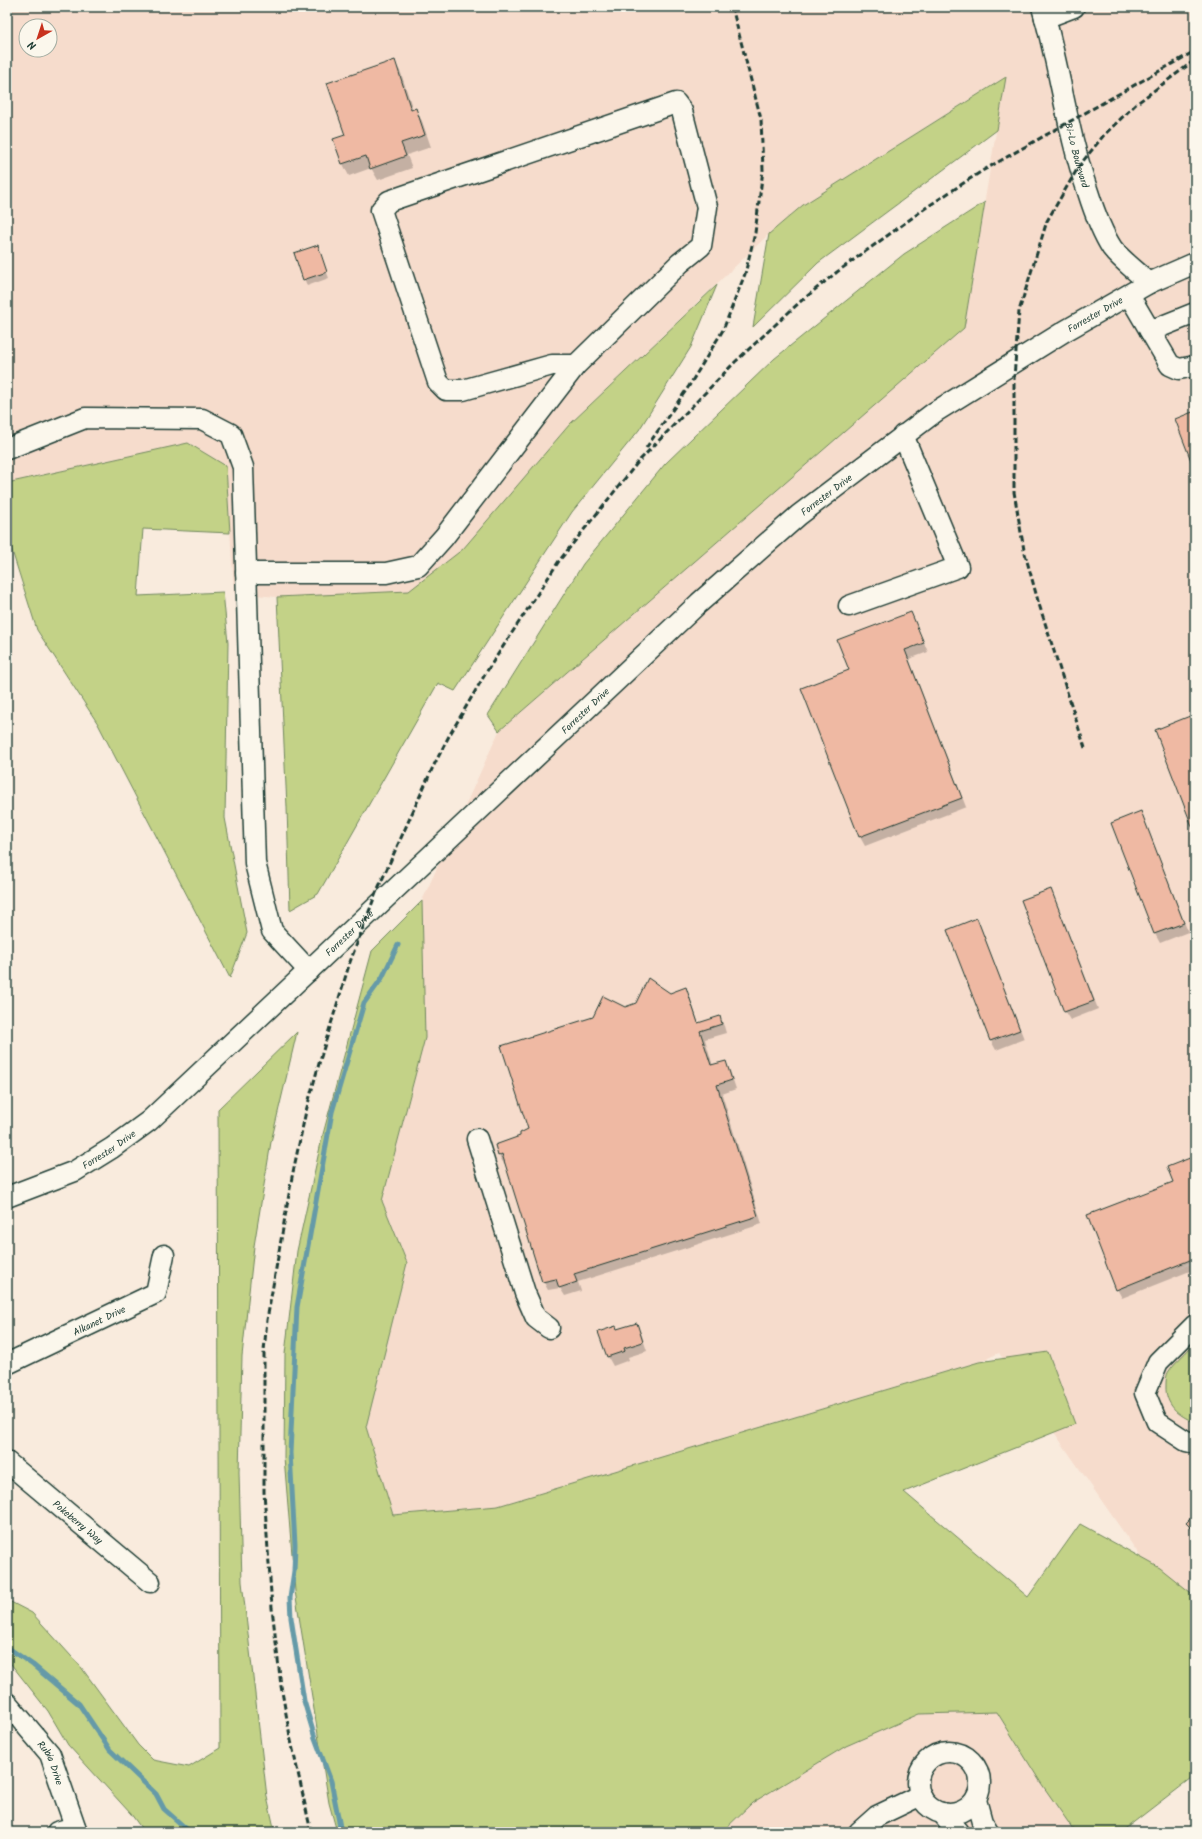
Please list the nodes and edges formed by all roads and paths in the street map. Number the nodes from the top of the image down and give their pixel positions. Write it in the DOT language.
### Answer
graph roads {
  1 [pos="1074,7"];
  2 [pos="1044,13"];
  3 [pos="1195,262"];
  4 [pos="1149,284"];
  5 [pos="1129,295"];
  6 [pos="1195,313"];
  7 [pos="1150,331"];
  8 [pos="576,365"];
  9 [pos="1195,366"];
  10 [pos="903,435"];
  11 [pos="7,449"];
  12 [pos="246,573"];
  13 [pos="849,606"];
  14 [pos="309,971"];
  15 [pos="477,1139"];
  16 [pos="7,1197"];
  17 [pos="164,1255"];
  18 [pos="1195,1325"];
  19 [pos="549,1328"];
  20 [pos="7,1364"];
  21 [pos="1195,1443"];
  22 [pos="7,1462"];
  23 [pos="150,1582"];
  24 [pos="7,1703"];
  25 [pos="921,1795"];
  26 [pos="976,1800"];
  27 [pos="942,1813"];
  28 [pos="70,1830"];
  29 [pos="859,1832"];
  30 [pos="958,1832"];
  31 [pos="988,1832"];
  1 -- 2 [label="street"];
  2 -- 4 [label="street, Bi-Lo Boulevard"];
  3 -- 4 [label="street, Forrester Drive"];
  4 -- 5 [label="street, Forrester Drive"];
  5 -- 7 [label="street"];
  5 -- 10 [label="street, Forrester Drive"];
  6 -- 7 [label="street"];
  7 -- 9 [label="street"];
  8 -- 8 [label="street"];
  8 -- 12 [label="street"];
  10 -- 13 [label="street"];
  10 -- 14 [label="street, Forrester Drive"];
  11 -- 12 [label="street"];
  12 -- 14 [label="street"];
  14 -- 16 [label="street, Forrester Drive"];
  15 -- 19 [label="street"];
  17 -- 20 [label="street, Alkanet Drive"];
  18 -- 21 [label="street"];
  22 -- 23 [label="street, Pokeberry Way"];
  24 -- 28 [label="street, Rubia Drive"];
  25 -- 26 [label="street"];
  25 -- 27 [label="street"];
  25 -- 29 [label="street"];
  26 -- 27 [label="street"];
  26 -- 31 [label="street"];
  27 -- 30 [label="street"];
}
